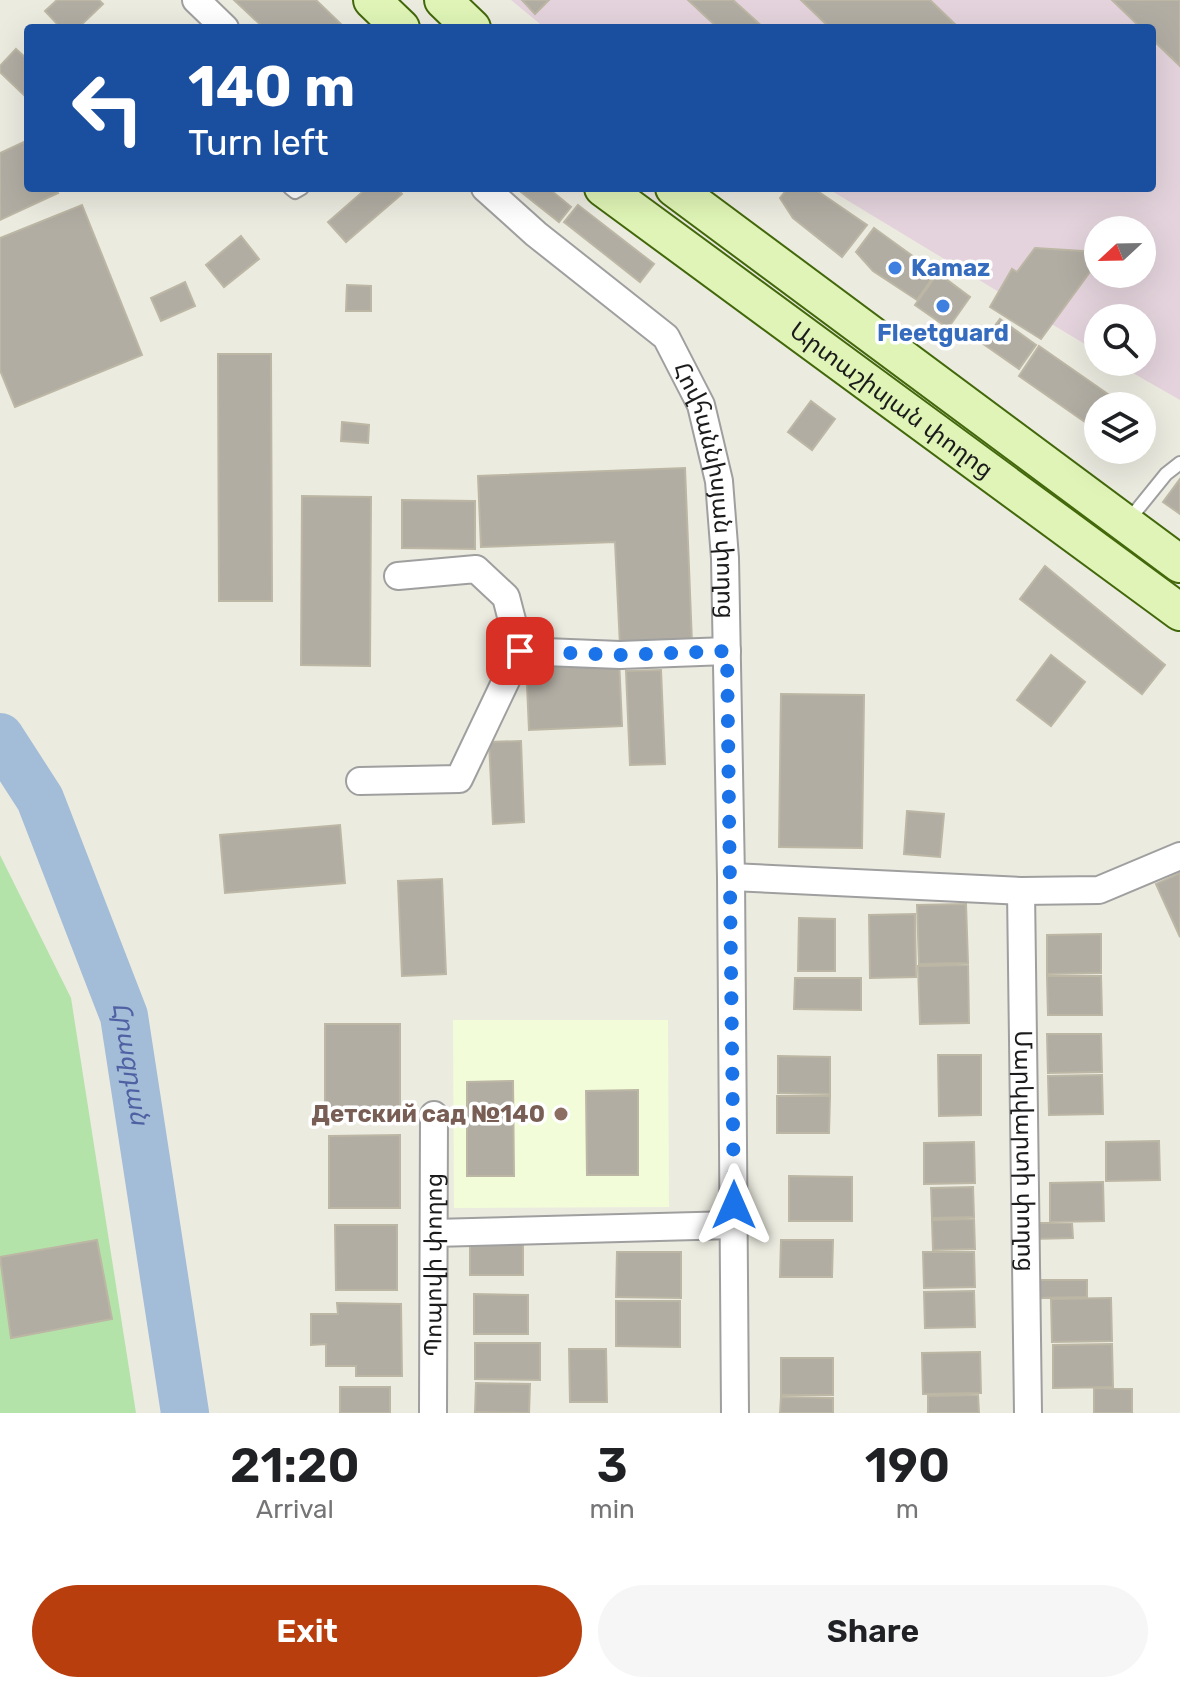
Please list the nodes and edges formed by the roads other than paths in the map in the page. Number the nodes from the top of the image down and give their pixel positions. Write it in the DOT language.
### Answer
graph roads {
  1 [pos="196,0"];
  2 [pos="372,0"];
  3 [pos="443,0"];
  4 [pos="221,24"];
  5 [pos="397,24"];
  6 [pos="468,24"];
  7 [pos="489,192"];
  8 [pos="608,192"];
  9 [pos="679,192"];
  10 [pos="940,386"];
  11 [pos="917,419"];
  12 [pos="1180,463"];
  13 [pos="1126,524"];
  14 [pos="1180,564"];
  15 [pos="398,576"];
  16 [pos="1180,612"];
  17 [pos="520,651"];
  18 [pos="727,651"];
  19 [pos="360,781"];
  20 [pos="1180,856"];
  21 [pos="731,877"];
  22 [pos="1021,891"];
  23 [pos="434,1115"];
  24 [pos="734,1225"];
  25 [pos="434,1233"];
  26 [pos="433,1413"];
  27 [pos="735,1413"];
  28 [pos="1028,1413"];
  1 -- 4 [label="street"];
  2 -- 5 [label="main road"];
  3 -- 6 [label="main road"];
  7 -- 18 [label="street, Հովհաննիսյան փողոց"];
  8 -- 11 [label="main road, Արտաշիսյան փողոց"];
  9 -- 10 [label="main road, Արտաշիսյան փողոց"];
  10 -- 11 [label="main road"];
  10 -- 13 [label="main road, Արտաշիսյան փողոց"];
  11 -- 16 [label="main road, Արտաշիսյան փողոց"];
  12 -- 13 [label="lane"];
  13 -- 14 [label="main road, Արտաշիսյան փողոց"];
  15 -- 17 [label="street"];
  17 -- 18 [label="street"];
  17 -- 19 [label="street"];
  18 -- 21 [label="street, Հովհաննիսյան փողոց"];
  20 -- 22 [label="street"];
  21 -- 22 [label="street"];
  21 -- 24 [label="street, Հովհաննիսյան փողոց"];
  22 -- 28 [label="street, Մարկվարտի փողոց"];
  23 -- 25 [label="street, Պոպովի փողոց"];
  24 -- 25 [label="street"];
  24 -- 27 [label="street, Հովհաննիսյան փողոց"];
  25 -- 26 [label="street, Պոպովի փողոց"];
}
